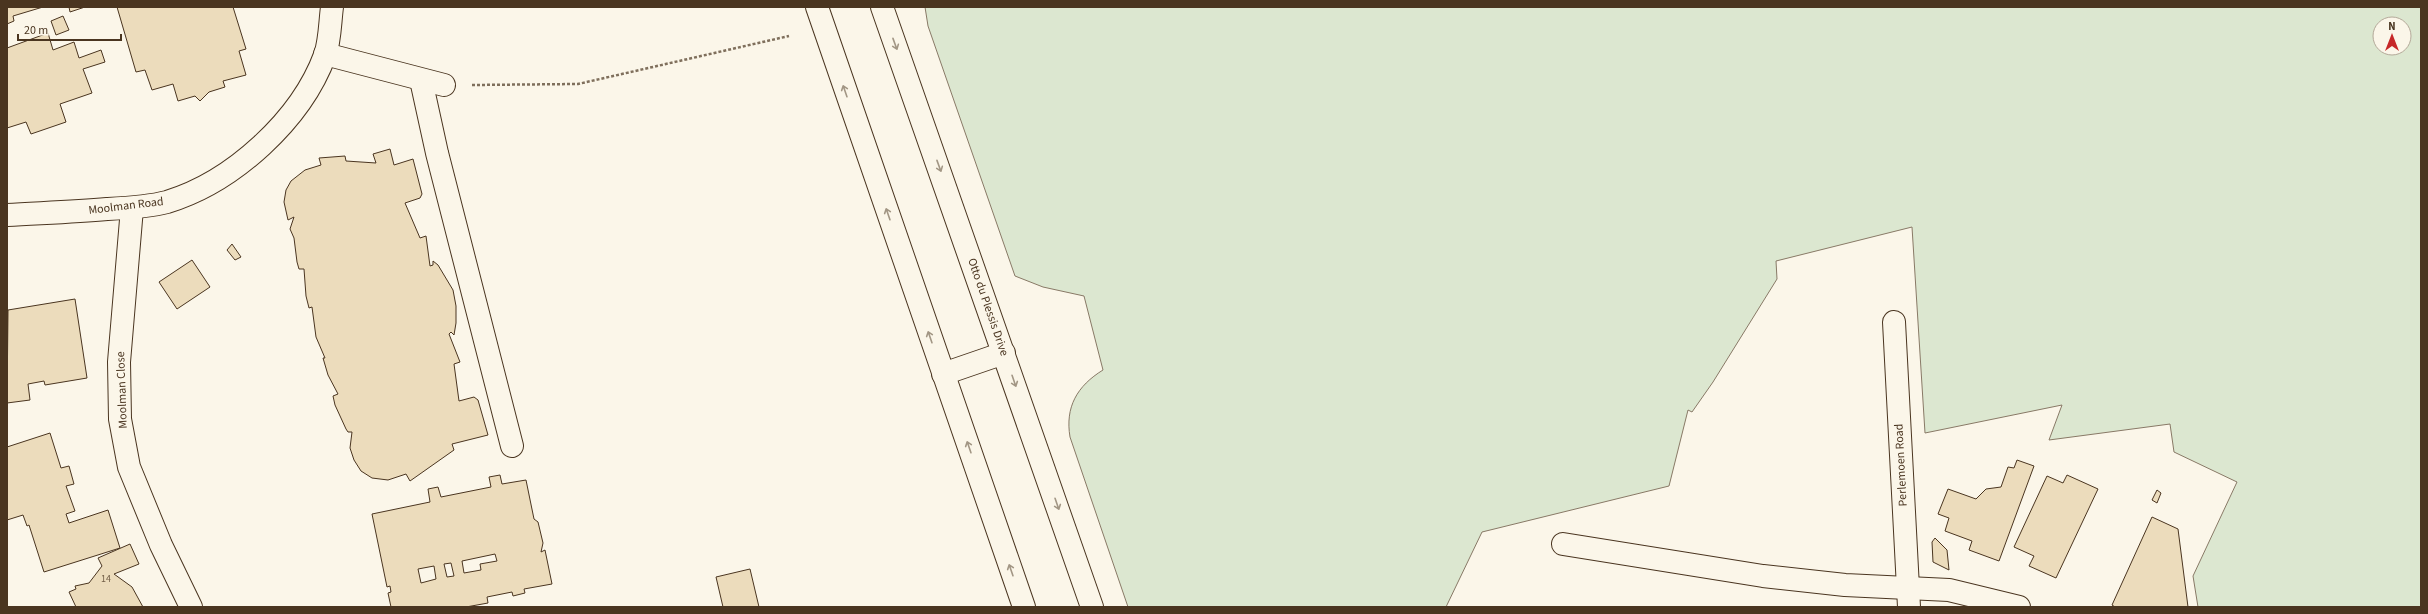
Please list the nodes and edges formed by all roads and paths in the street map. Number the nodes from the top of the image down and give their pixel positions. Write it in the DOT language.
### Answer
graph roads {
  1 [pos="332,7"];
  2 [pos="817,7"];
  3 [pos="882,7"];
  4 [pos="789,36"];
  5 [pos="325,54"];
  6 [pos="421,80"];
  7 [pos="444,85"];
  8 [pos="132,208"];
  9 [pos="7,214"];
  10 [pos="1894,322"];
  11 [pos="1004,353"];
  12 [pos="943,374"];
  13 [pos="512,446"];
  14 [pos="1563,544"];
  15 [pos="1908,597"];
  16 [pos="191,607"];
  17 [pos="1024,607"];
  18 [pos="1092,607"];
  19 [pos="2019,607"];
  1 -- 5 [label="street, Moolman Road"];
  12 -- 2 [label="street, one-way"];
  3 -- 11 [label="street, Otto du Plessis Drive, one-way"];
  4 -- 7 [label="path"];
  5 -- 6 [label="street"];
  5 -- 8 [label="street, Moolman Road"];
  6 -- 7 [label="street"];
  6 -- 13 [label="street"];
  8 -- 9 [label="street, Moolman Road"];
  8 -- 16 [label="street, Moolman Close"];
  10 -- 15 [label="street, Perlemoen Road"];
  11 -- 12 [label="street"];
  11 -- 18 [label="street, Otto du Plessis Drive, one-way"];
  17 -- 12 [label="street, one-way"];
  14 -- 15 [label="street"];
  15 -- 19 [label="street"];
}
